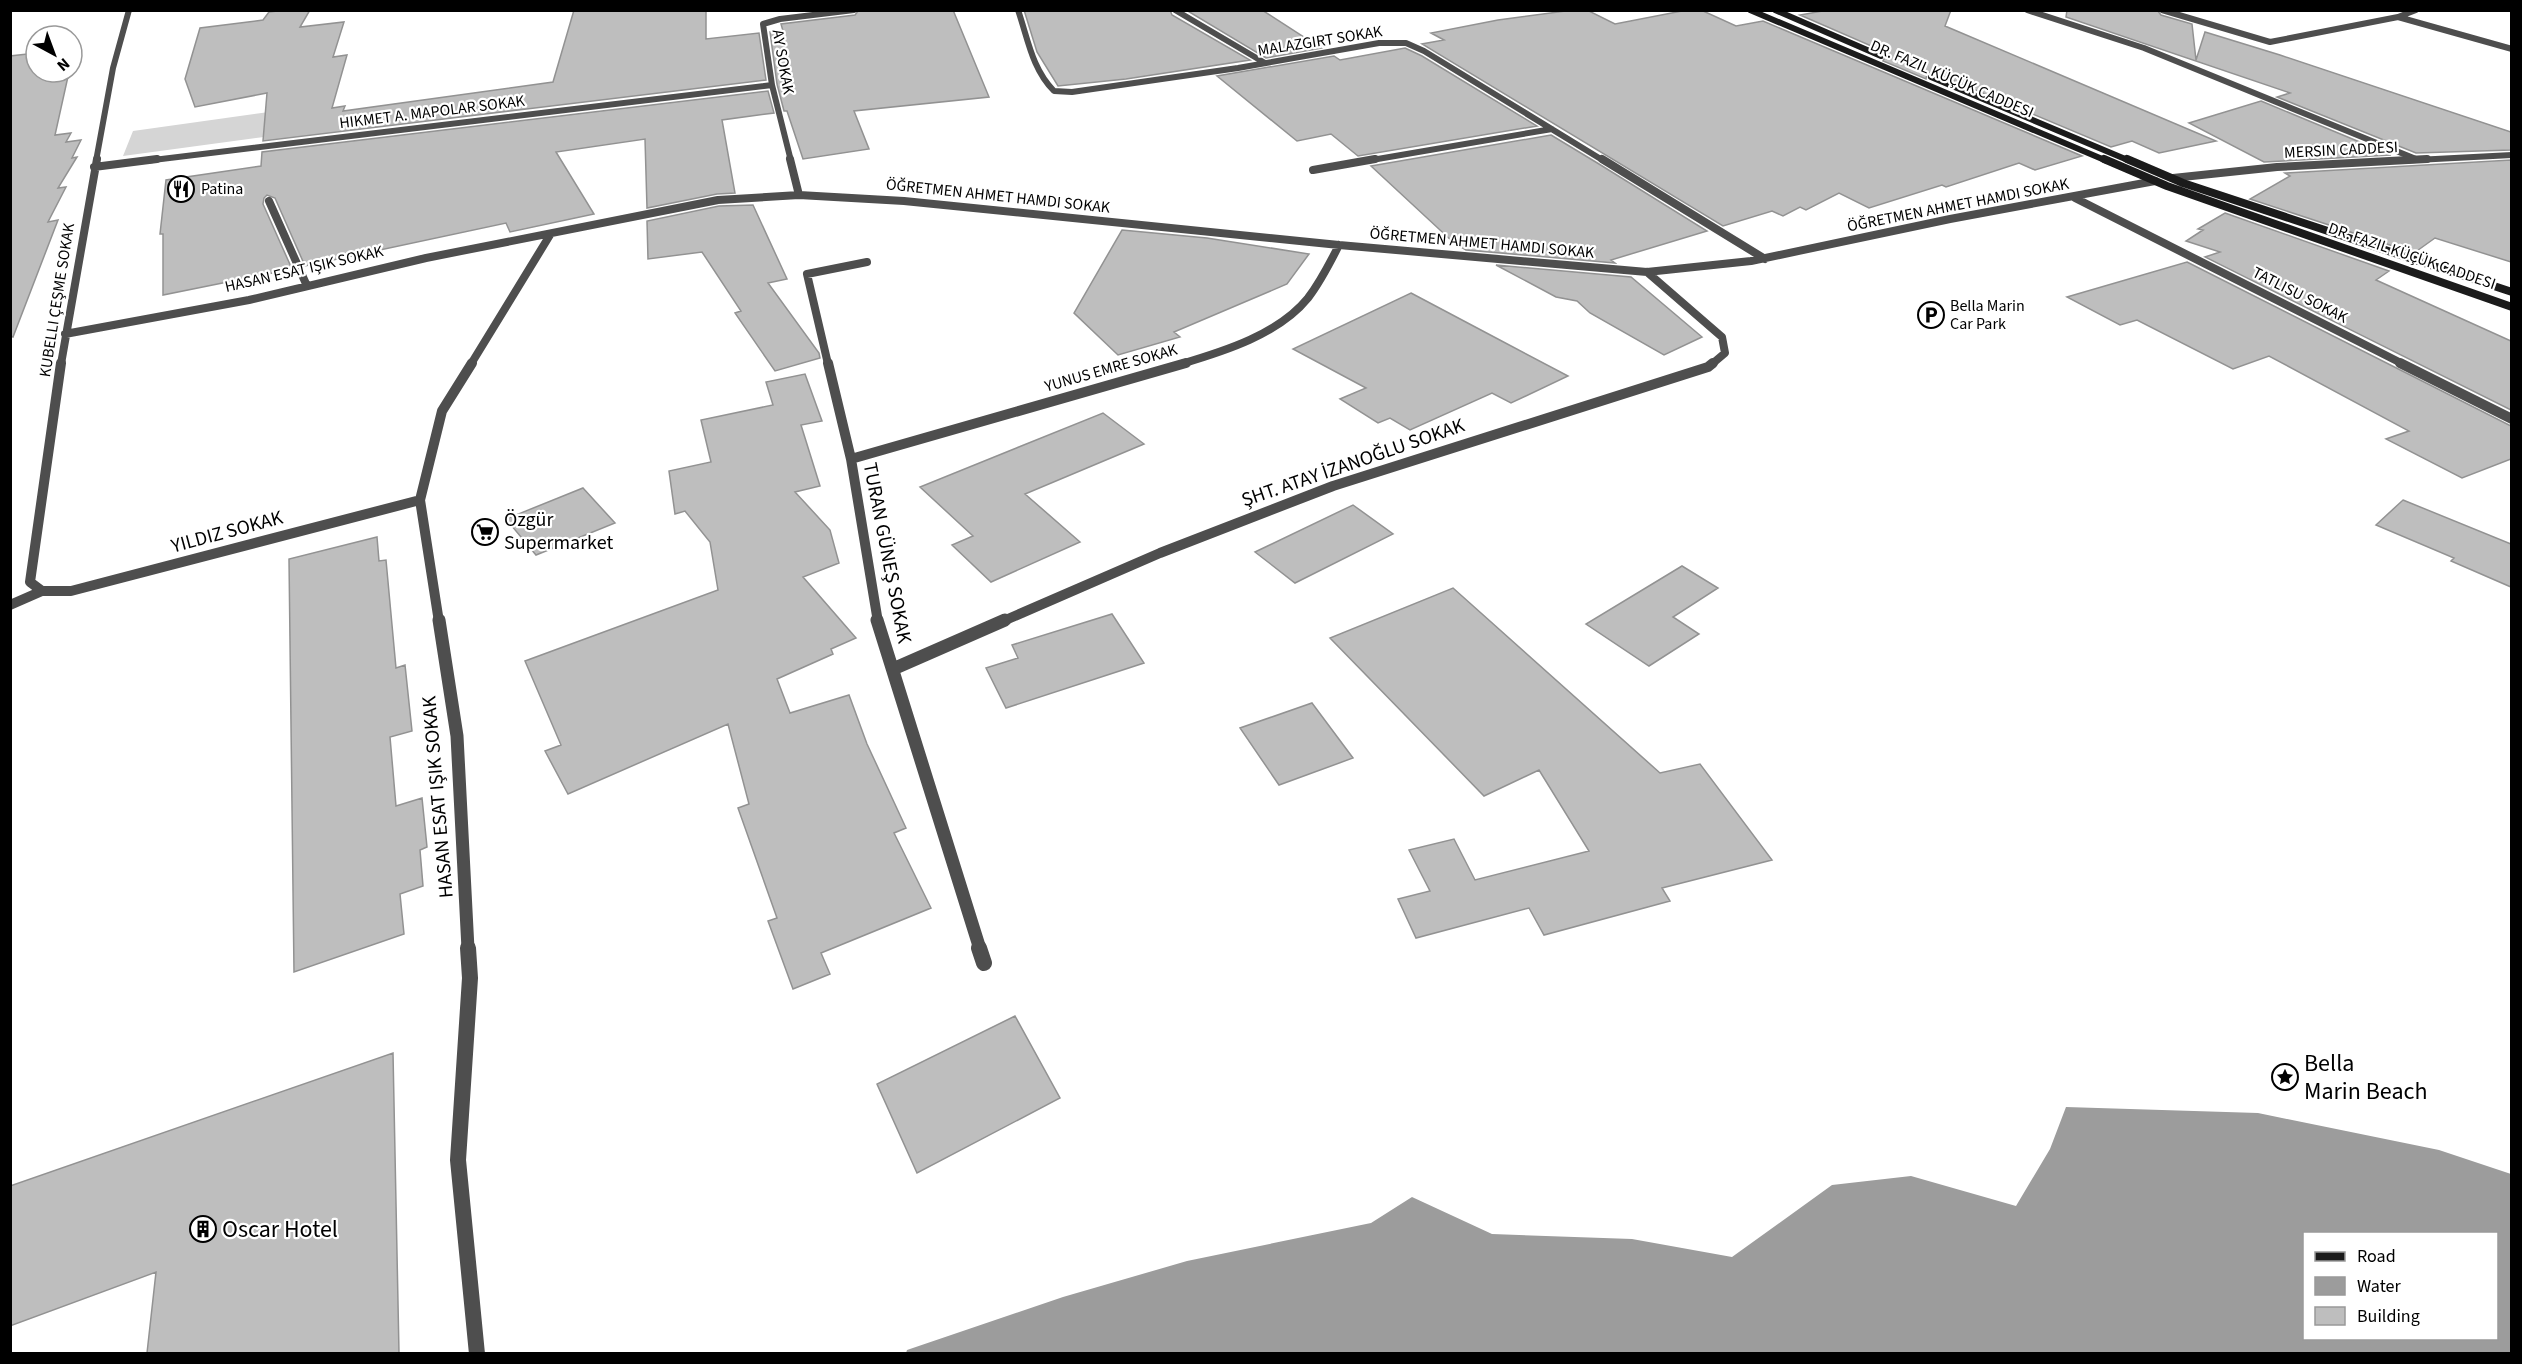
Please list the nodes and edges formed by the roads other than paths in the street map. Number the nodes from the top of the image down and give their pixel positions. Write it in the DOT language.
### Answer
graph roads {
  1 [pos="129,10"];
  2 [pos="854,10"];
  3 [pos="1018,10"];
  4 [pos="1174,10"];
  5 [pos="1750,10"];
  6 [pos="1775,10"];
  7 [pos="2027,10"];
  8 [pos="2162,10"];
  9 [pos="2416,10"];
  10 [pos="2398,17"];
  11 [pos="2511,49"];
  12 [pos="1887,58"];
  13 [pos="1265,63"];
  14 [pos="1927,75"];
  15 [pos="772,85"];
  16 [pos="1552,129"];
  17 [pos="2511,155"];
  18 [pos="2416,159"];
  19 [pos="94,167"];
  20 [pos="1313,170"];
  21 [pos="2173,178"];
  22 [pos="2155,182"];
  23 [pos="799,195"];
  24 [pos="2074,198"];
  25 [pos="269,201"];
  26 [pos="550,235"];
  27 [pos="1339,245"];
  28 [pos="1766,259"];
  29 [pos="867,262"];
  30 [pos="1647,272"];
  31 [pos="307,286"];
  32 [pos="2511,292"];
  33 [pos="2511,307"];
  34 [pos="65,334"];
  35 [pos="2511,419"];
  36 [pos="851,459"];
  37 [pos="420,500"];
  38 [pos="42,591"];
  39 [pos="10,605"];
  40 [pos="893,669"];
  41 [pos="984,963"];
  42 [pos="477,1353"];
  1 -- 19 [label="street, KUBELLI ÇEŞME SOKAK"];
  2 -- 15 [label="street, AY SOKAK"];
  3 -- 13 [label="street, MALAZGIRT SOKAK"];
  4 -- 13 [label="street"];
  5 -- 22 [label="street"];
  6 -- 12 [label="street"];
  7 -- 18 [label="street"];
  8 -- 10 [label="street"];
  9 -- 10 [label="street"];
  10 -- 11 [label="street"];
  13 -- 16 [label="street, MALAZGIRT SOKAK"];
  14 -- 21 [label="street"];
  15 -- 19 [label="street, HIKMET A. MAPOLAR SOKAK"];
  15 -- 23 [label="street, AY SOKAK"];
  16 -- 20 [label="street"];
  16 -- 28 [label="street, MALAZGIRT SOKAK"];
  17 -- 18 [label="street, MERSIN CADDESI"];
  18 -- 21 [label="street, MERSIN CADDESI"];
  19 -- 34 [label="street, KUBELLI ÇEŞME SOKAK"];
  21 -- 22 [label="street"];
  21 -- 32 [label="street"];
  22 -- 24 [label="street, ÖĞRETMEN AHMET HAMDI SOKAK"];
  22 -- 33 [label="street"];
  23 -- 26 [label="street, ÖĞRETMEN AHMET HAMDI SOKAK"];
  23 -- 27 [label="street, ÖĞRETMEN AHMET HAMDI SOKAK"];
  24 -- 28 [label="street, ÖĞRETMEN AHMET HAMDI SOKAK"];
  24 -- 35 [label="street"];
  25 -- 31 [label="street"];
  26 -- 31 [label="street, ÖĞRETMEN AHMET HAMDI SOKAK"];
  26 -- 37 [label="street"];
  27 -- 30 [label="street, ÖĞRETMEN AHMET HAMDI SOKAK"];
  27 -- 36 [label="street, YUNUS EMRE SOKAK"];
  28 -- 30 [label="street, ÖĞRETMEN AHMET HAMDI SOKAK"];
  29 -- 36 [label="street, TURAN GÜNEŞ SOKAK"];
  30 -- 40 [label="street, ŞHT. ATAY İZANOĞLU SOKAK"];
  31 -- 34 [label="street, ÖĞRETMEN AHMET HAMDI SOKAK"];
  34 -- 38 [label="street, KUBELLI ÇEŞME SOKAK"];
  36 -- 40 [label="street, TURAN GÜNEŞ SOKAK"];
  37 -- 38 [label="street"];
  37 -- 42 [label="street"];
  38 -- 39 [label="street"];
  40 -- 41 [label="street, TURAN GÜNEŞ SOKAK"];
}
